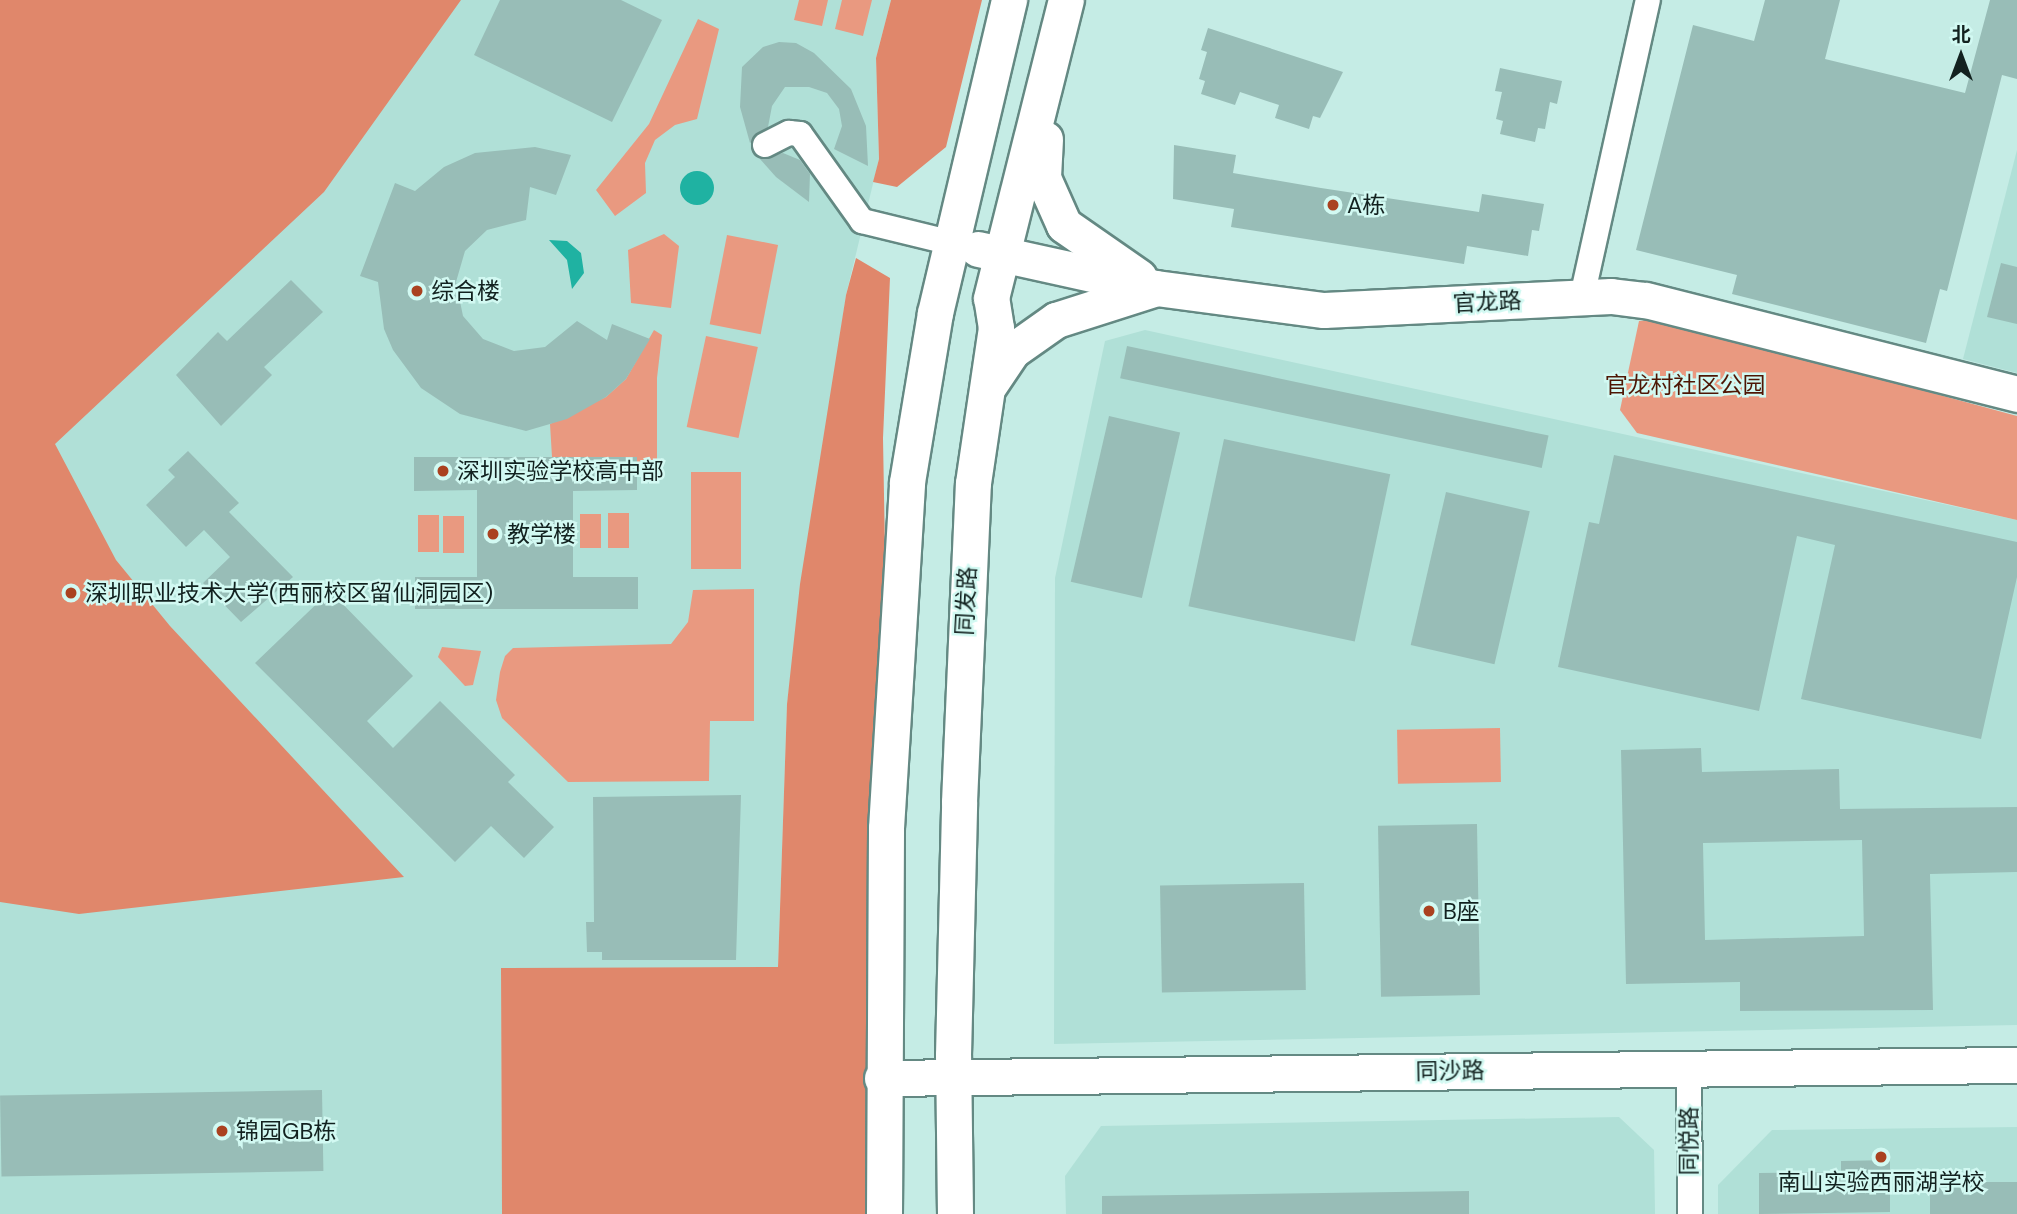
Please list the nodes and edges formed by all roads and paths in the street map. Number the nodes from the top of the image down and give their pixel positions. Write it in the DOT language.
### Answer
graph roads {
  1 [pos="1009,0"];
  2 [pos="1066,0"];
  3 [pos="1648,0"];
  4 [pos="1050,68"];
  5 [pos="765,145"];
  6 [pos="952,243"];
  7 [pos="1002,255"];
  8 [pos="1156,288"];
  9 [pos="1582,297"];
  10 [pos="986,394"];
  11 [pos="2017,394"];
  12 [pos="2017,1065"];
  13 [pos="1689,1069"];
  14 [pos="953,1077"];
  15 [pos="882,1078"];
  16 [pos="884,1214"];
  17 [pos="955,1214"];
  18 [pos="1690,1214"];
  1 -- 6 [label="main road"];
  2 -- 4 [label="main road, 同发路"];
  3 -- 9 [label="street"];
  4 -- 7 [label="main road, 同发路"];
  4 -- 8 [label="main road"];
  5 -- 6 [label="street"];
  6 -- 7 [label="main road, 官龙路"];
  6 -- 15 [label="main road"];
  7 -- 8 [label="main road, 官龙路"];
  7 -- 10 [label="main road, 同发路"];
  8 -- 9 [label="main road, 官龙路"];
  8 -- 10 [label="main road"];
  9 -- 11 [label="main road, 官龙路"];
  10 -- 14 [label="main road, 同发路"];
  12 -- 13 [label="main road, 同沙路"];
  13 -- 14 [label="main road, 同沙路"];
  13 -- 18 [label="street, 同悦路"];
  14 -- 15 [label="main road, 同沙路"];
  14 -- 17 [label="main road, 同发路"];
  15 -- 16 [label="main road"];
}
